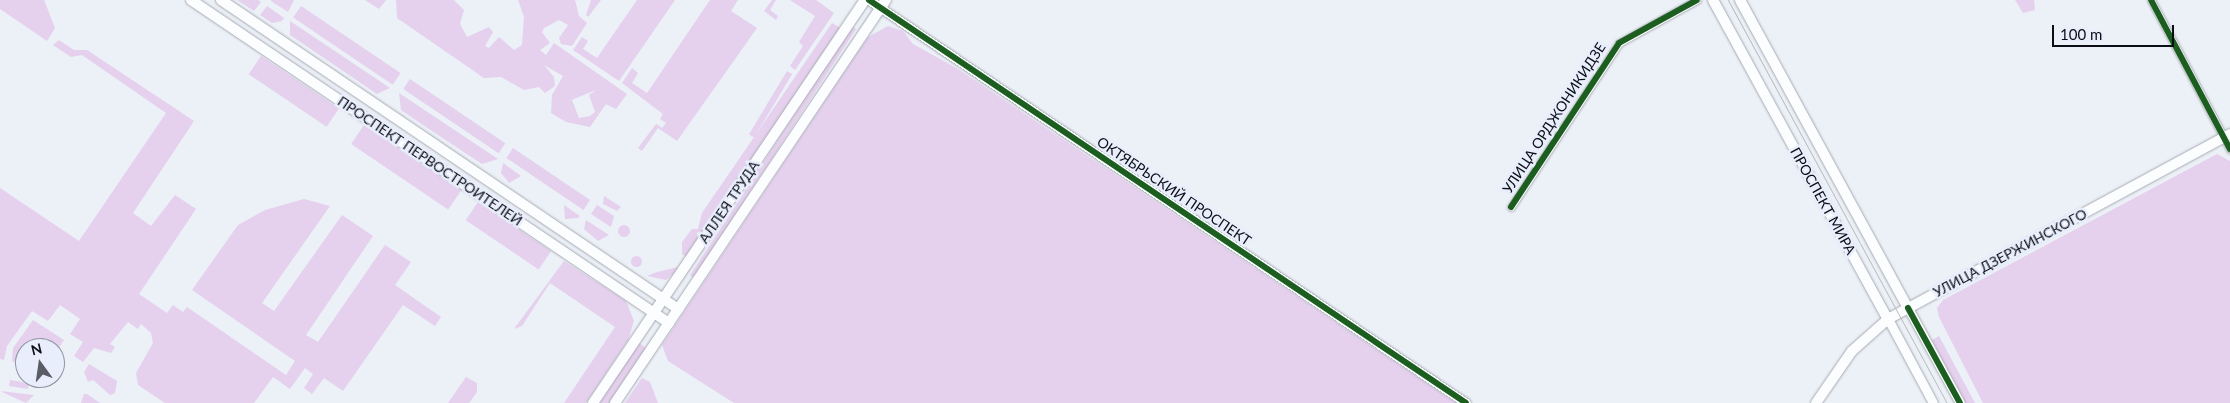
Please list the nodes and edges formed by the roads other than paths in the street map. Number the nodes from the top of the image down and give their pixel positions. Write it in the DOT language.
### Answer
graph roads {
  1 [pos="191,0"];
  2 [pos="221,0"];
  3 [pos="865,0"];
  4 [pos="869,0"];
  5 [pos="1697,0"];
  6 [pos="1713,0"];
  7 [pos="1740,0"];
  8 [pos="2151,0"];
  9 [pos="883,4"];
  10 [pos="265,30"];
  11 [pos="255,43"];
  12 [pos="382,109"];
  13 [pos="373,123"];
  14 [pos="2227,136"];
  15 [pos="2230,149"];
  16 [pos="482,176"];
  17 [pos="473,190"];
  18 [pos="1511,206"];
  19 [pos="572,237"];
  20 [pos="562,251"];
  21 [pos="664,298"];
  22 [pos="678,308"];
  23 [pos="1908,308"];
  24 [pos="654,313"];
  25 [pos="1888,319"];
  26 [pos="669,323"];
  27 [pos="593,403"];
  28 [pos="615,403"];
  29 [pos="1466,403"];
  30 [pos="1816,403"];
  31 [pos="1933,403"];
  32 [pos="1960,403"];
  1 -- 11 [label="main road, ПРОСПЕКТ ПЕРВОСТРОИТЕЛЕЙ"];
  2 -- 10 [label="main road, ПРОСПЕКТ ПЕРВОСТРОИТЕЛЕЙ"];
  3 -- 21 [label="main road, АЛЛЕЯ ТРУДА"];
  4 -- 9 [label="street, ОКТЯБРЬСКИЙ ПРОСПЕКТ"];
  5 -- 18 [label="street, УЛИЦА ОРДЖОНИКИДЗЕ"];
  6 -- 25 [label="main road, ПРОСПЕКТ МИРА"];
  7 -- 23 [label="main road, ПРОСПЕКТ МИРА"];
  8 -- 14 [label="street"];
  9 -- 22 [label="main road, АЛЛЕЯ ТРУДА"];
  9 -- 29 [label="street, ОКТЯБРЬСКИЙ ПРОСПЕКТ"];
  10 -- 11 [label="main road"];
  10 -- 12 [label="main road, ПРОСПЕКТ ПЕРВОСТРОИТЕЛЕЙ"];
  11 -- 13 [label="main road, ПРОСПЕКТ ПЕРВОСТРОИТЕЛЕЙ"];
  12 -- 13 [label="main road"];
  12 -- 16 [label="main road, ПРОСПЕКТ ПЕРВОСТРОИТЕЛЕЙ"];
  13 -- 17 [label="main road, ПРОСПЕКТ ПЕРВОСТРОИТЕЛЕЙ"];
  14 -- 15 [label="street"];
  14 -- 23 [label="main road, УЛИЦА ДЗЕРЖИНСКОГО"];
  16 -- 17 [label="main road"];
  16 -- 19 [label="main road, ПРОСПЕКТ ПЕРВОСТРОИТЕЛЕЙ"];
  17 -- 20 [label="main road, ПРОСПЕКТ ПЕРВОСТРОИТЕЛЕЙ"];
  19 -- 20 [label="main road"];
  19 -- 21 [label="main road, ПРОСПЕКТ ПЕРВОСТРОИТЕЛЕЙ"];
  20 -- 24 [label="main road, ПРОСПЕКТ ПЕРВОСТРОИТЕЛЕЙ"];
  21 -- 22 [label="main road, ПРОСПЕКТ ПЕРВОСТРОИТЕЛЕЙ"];
  21 -- 24 [label="main road, АЛЛЕЯ ТРУДА"];
  22 -- 26 [label="main road, АЛЛЕЯ ТРУДА"];
  23 -- 25 [label="main road, УЛИЦА ДЗЕРЖИНСКОГО"];
  23 -- 32 [label="street, ПРОСПЕКТ МИРА"];
  24 -- 26 [label="main road, ПРОСПЕКТ ПЕРВОСТРОИТЕЛЕЙ"];
  24 -- 27 [label="main road, АЛЛЕЯ ТРУДА"];
  25 -- 30 [label="main road, УЛИЦА ДЗЕРЖИНСКОГО"];
  25 -- 31 [label="street, ПРОСПЕКТ МИРА"];
  26 -- 28 [label="main road, АЛЛЕЯ ТРУДА"];
}
